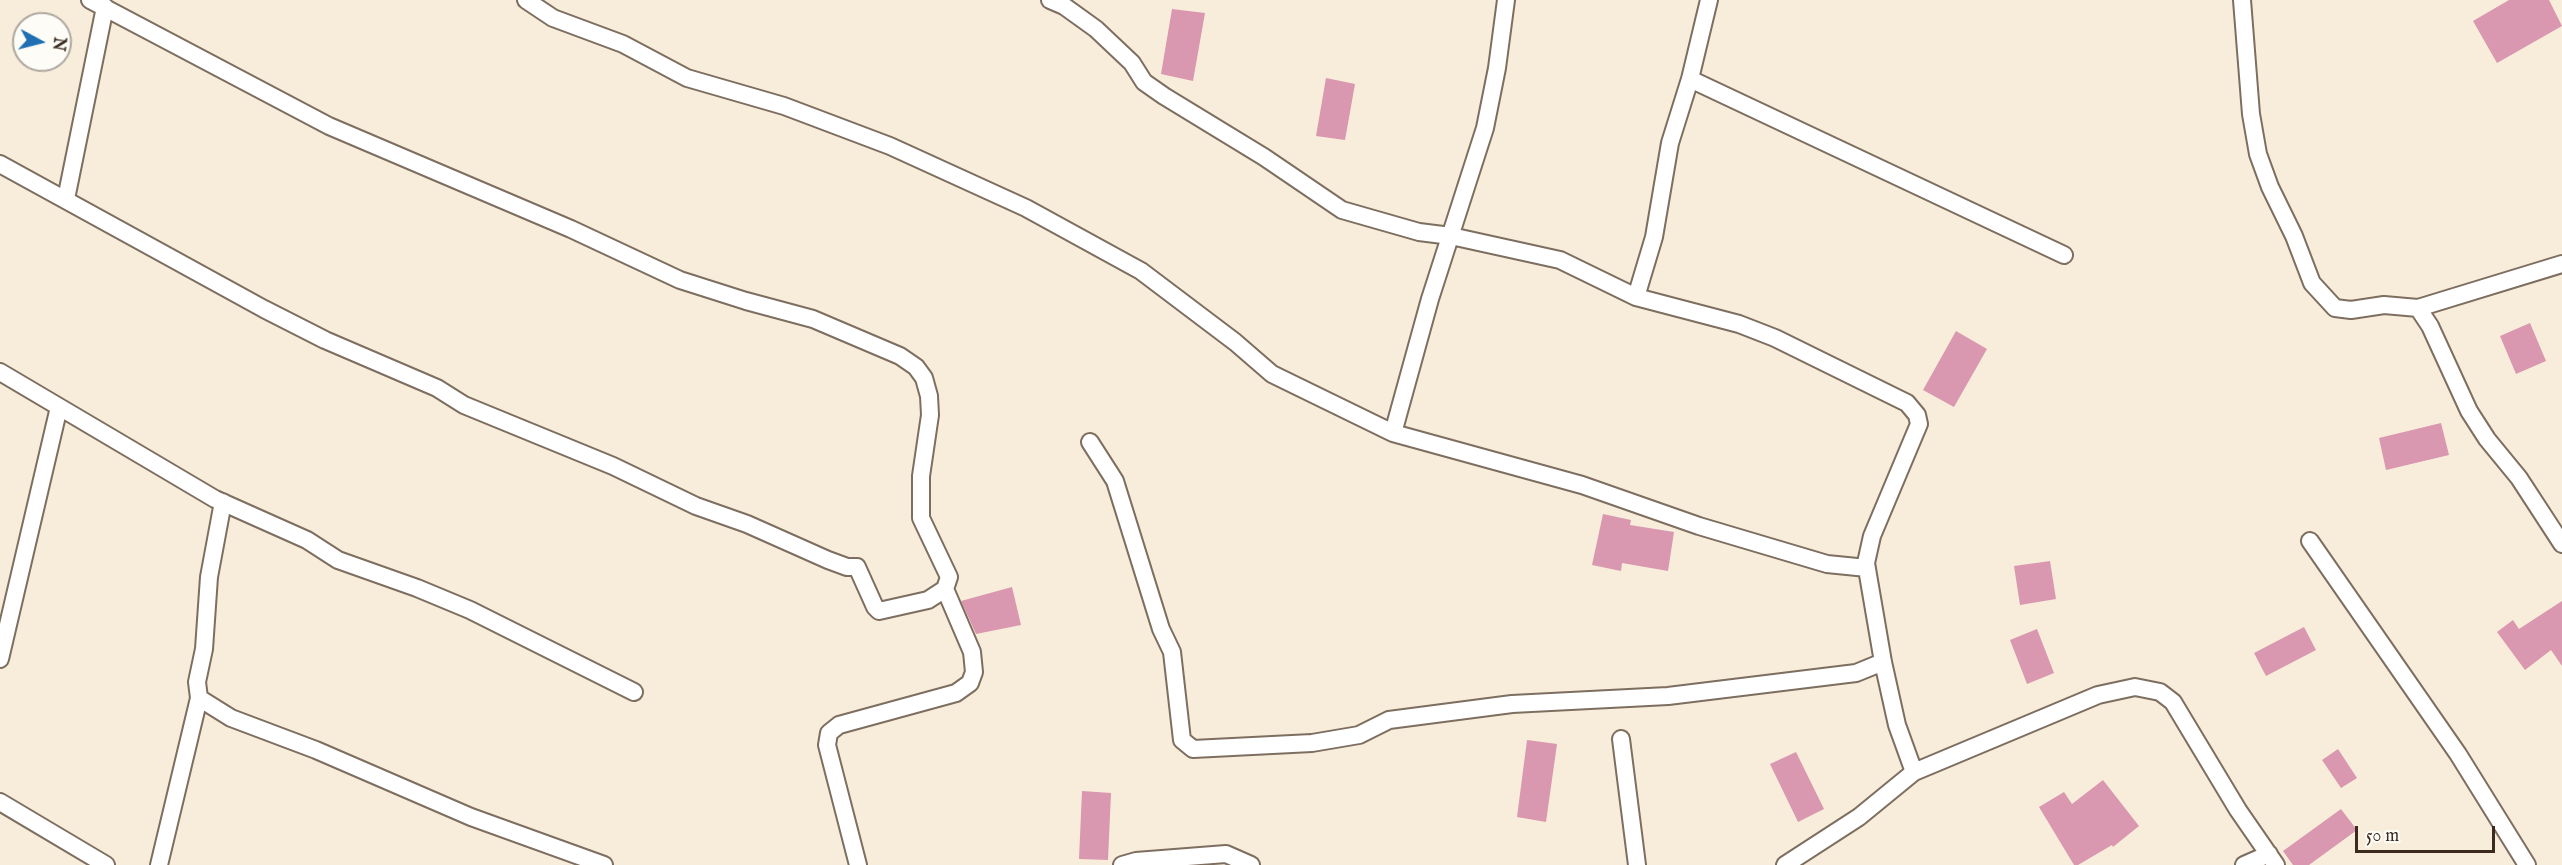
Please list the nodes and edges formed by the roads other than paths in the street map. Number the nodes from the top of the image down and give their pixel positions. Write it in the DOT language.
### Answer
graph roads {
  1 [pos="526,0"];
  2 [pos="1050,0"];
  3 [pos="1506,0"];
  4 [pos="1709,0"];
  5 [pos="2242,0"];
  6 [pos="97,4"];
  7 [pos="1690,79"];
  8 [pos="0,164"];
  9 [pos="66,199"];
  10 [pos="1451,236"];
  11 [pos="2064,255"];
  12 [pos="2562,264"];
  13 [pos="1636,297"];
  14 [pos="2418,308"];
  15 [pos="0,372"];
  16 [pos="59,407"];
  17 [pos="1393,433"];
  18 [pos="1090,442"];
  19 [pos="223,502"];
  20 [pos="2310,541"];
  21 [pos="2562,544"];
  22 [pos="1867,568"];
  23 [pos="945,589"];
  24 [pos="0,659"];
  25 [pos="1882,662"];
  26 [pos="634,692"];
  27 [pos="199,698"];
  28 [pos="1621,739"];
  29 [pos="1914,772"];
  30 [pos="0,802"];
  31 [pos="2272,860"];
  32 [pos="106,865"];
  33 [pos="159,865"];
  34 [pos="604,865"];
  35 [pos="858,865"];
  36 [pos="1122,865"];
  37 [pos="1251,865"];
  38 [pos="1637,865"];
  39 [pos="1785,865"];
  40 [pos="2244,865"];
  41 [pos="2527,865"];
  1 -- 17 [label="street"];
  2 -- 10 [label="street"];
  3 -- 10 [label="street"];
  4 -- 7 [label="street"];
  5 -- 14 [label="street"];
  6 -- 9 [label="street"];
  6 -- 23 [label="street"];
  7 -- 11 [label="street"];
  7 -- 13 [label="street"];
  8 -- 9 [label="street"];
  9 -- 23 [label="street"];
  10 -- 13 [label="street"];
  10 -- 17 [label="street"];
  12 -- 14 [label="street"];
  13 -- 22 [label="street"];
  14 -- 21 [label="street"];
  15 -- 16 [label="street"];
  16 -- 19 [label="street"];
  16 -- 24 [label="street"];
  17 -- 22 [label="street"];
  18 -- 25 [label="street"];
  19 -- 26 [label="street"];
  19 -- 27 [label="street"];
  20 -- 41 [label="street"];
  22 -- 25 [label="street"];
  23 -- 35 [label="street"];
  25 -- 29 [label="street"];
  27 -- 33 [label="street"];
  27 -- 34 [label="street"];
  28 -- 38 [label="street"];
  29 -- 31 [label="street"];
  29 -- 39 [label="street"];
  30 -- 32 [label="street"];
  31 -- 40 [label="street"];
  36 -- 37 [label="street"];
}
